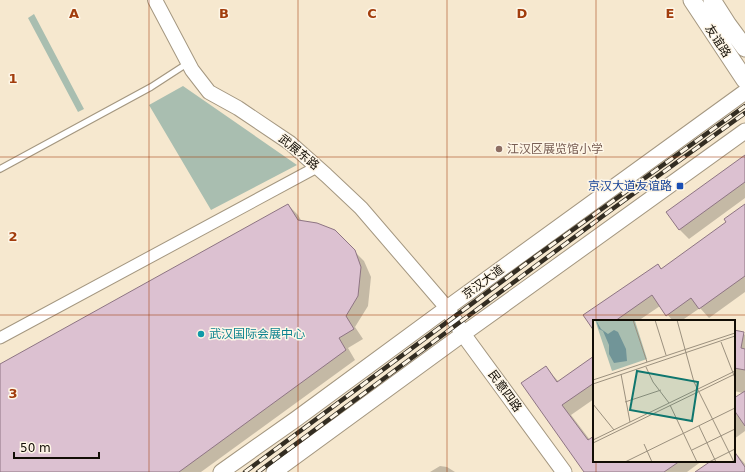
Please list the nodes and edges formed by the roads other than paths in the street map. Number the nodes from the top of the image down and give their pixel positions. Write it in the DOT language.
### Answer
graph roads {
  1 [pos="155,0"];
  2 [pos="692,0"];
  3 [pos="712,0"];
  4 [pos="745,48"];
  5 [pos="188,62"];
  6 [pos="745,80"];
  7 [pos="745,92"];
  8 [pos="745,131"];
  9 [pos="317,167"];
  10 [pos="0,169"];
  11 [pos="447,308"];
  12 [pos="463,334"];
  13 [pos="0,338"];
  14 [pos="221,472"];
  15 [pos="274,472"];
  16 [pos="564,472"];
  1 -- 5 [label="street, 武展东路"];
  2 -- 6 [label="main road, 友谊路"];
  3 -- 4 [label="main road, 友谊路"];
  5 -- 9 [label="street, 武展东路"];
  5 -- 10 [label="lane"];
  7 -- 11 [label="main road, 京汉大道"];
  8 -- 12 [label="main road"];
  9 -- 11 [label="street, 武展东路"];
  9 -- 13 [label="street"];
  11 -- 12 [label="main road, 民意四路"];
  11 -- 14 [label="main road, 京汉大道"];
  12 -- 15 [label="main road"];
  12 -- 16 [label="main road, 民意四路"];
}
